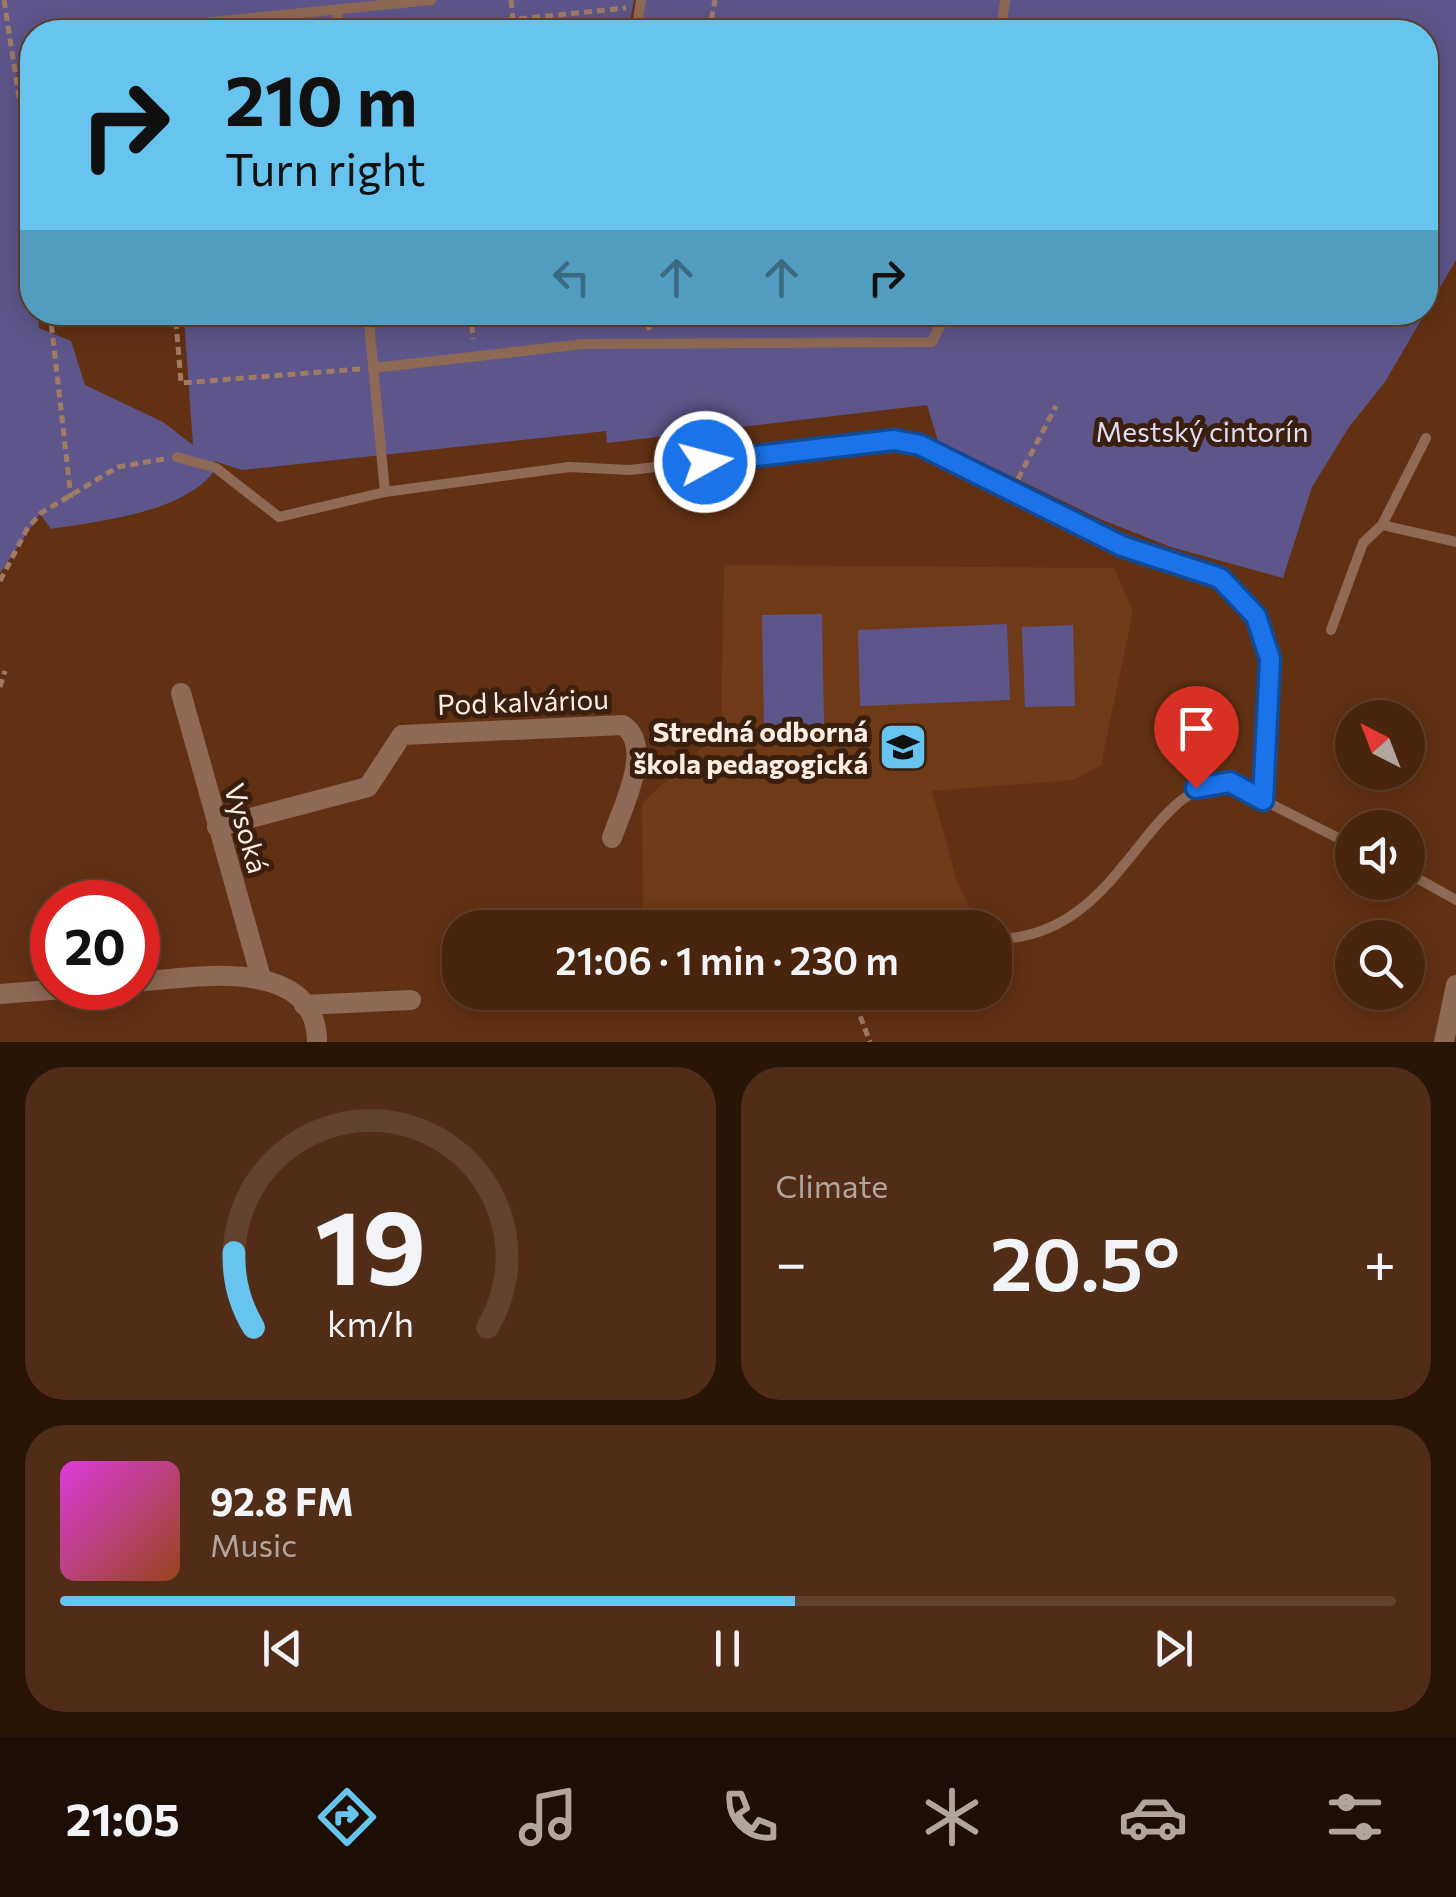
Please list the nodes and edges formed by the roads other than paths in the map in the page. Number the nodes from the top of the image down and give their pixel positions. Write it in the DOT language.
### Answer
graph roads {
  1 [pos="431,0"];
  2 [pos="337,10"];
  3 [pos="229,20"];
  4 [pos="337,20"];
  5 [pos="369,325"];
  6 [pos="940,325"];
  7 [pos="373,368"];
  8 [pos="1426,438"];
  9 [pos="177,457"];
  10 [pos="384,492"];
  11 [pos="1382,525"];
  12 [pos="1456,542"];
  13 [pos="1331,630"];
  14 [pos="181,693"];
  15 [pos="1263,800"];
  16 [pos="217,827"];
  17 [pos="1335,836"];
  18 [pos="612,838"];
  19 [pos="1425,883"];
  20 [pos="1456,900"];
  21 [pos="1012,939"];
  22 [pos="261,978"];
  23 [pos="160,980"];
  24 [pos="1456,985"];
  25 [pos="30,992"];
  26 [pos="0,994"];
  27 [pos="411,1000"];
  28 [pos="304,1005"];
  29 [pos="317,1042"];
  30 [pos="1444,1042"];
  1 -- 2 [label="lane"];
  2 -- 3 [label="lane"];
  2 -- 4 [label="lane"];
  5 -- 7 [label="lane"];
  6 -- 7 [label="lane"];
  7 -- 10 [label="lane"];
  8 -- 11 [label="lane"];
  9 -- 10 [label="lane"];
  10 -- 15 [label="lane"];
  11 -- 12 [label="lane"];
  11 -- 13 [label="lane"];
  14 -- 16 [label="street, Vysoká"];
  15 -- 17 [label="lane"];
  15 -- 21 [label="lane"];
  16 -- 18 [label="street, Pod kalváriou"];
  16 -- 22 [label="street, Vysoká"];
  19 -- 20 [label="lane"];
  22 -- 23 [label="street"];
  22 -- 28 [label="street"];
  24 -- 30 [label="street"];
  25 -- 26 [label="street"];
  27 -- 28 [label="street"];
  28 -- 29 [label="street"];
}
